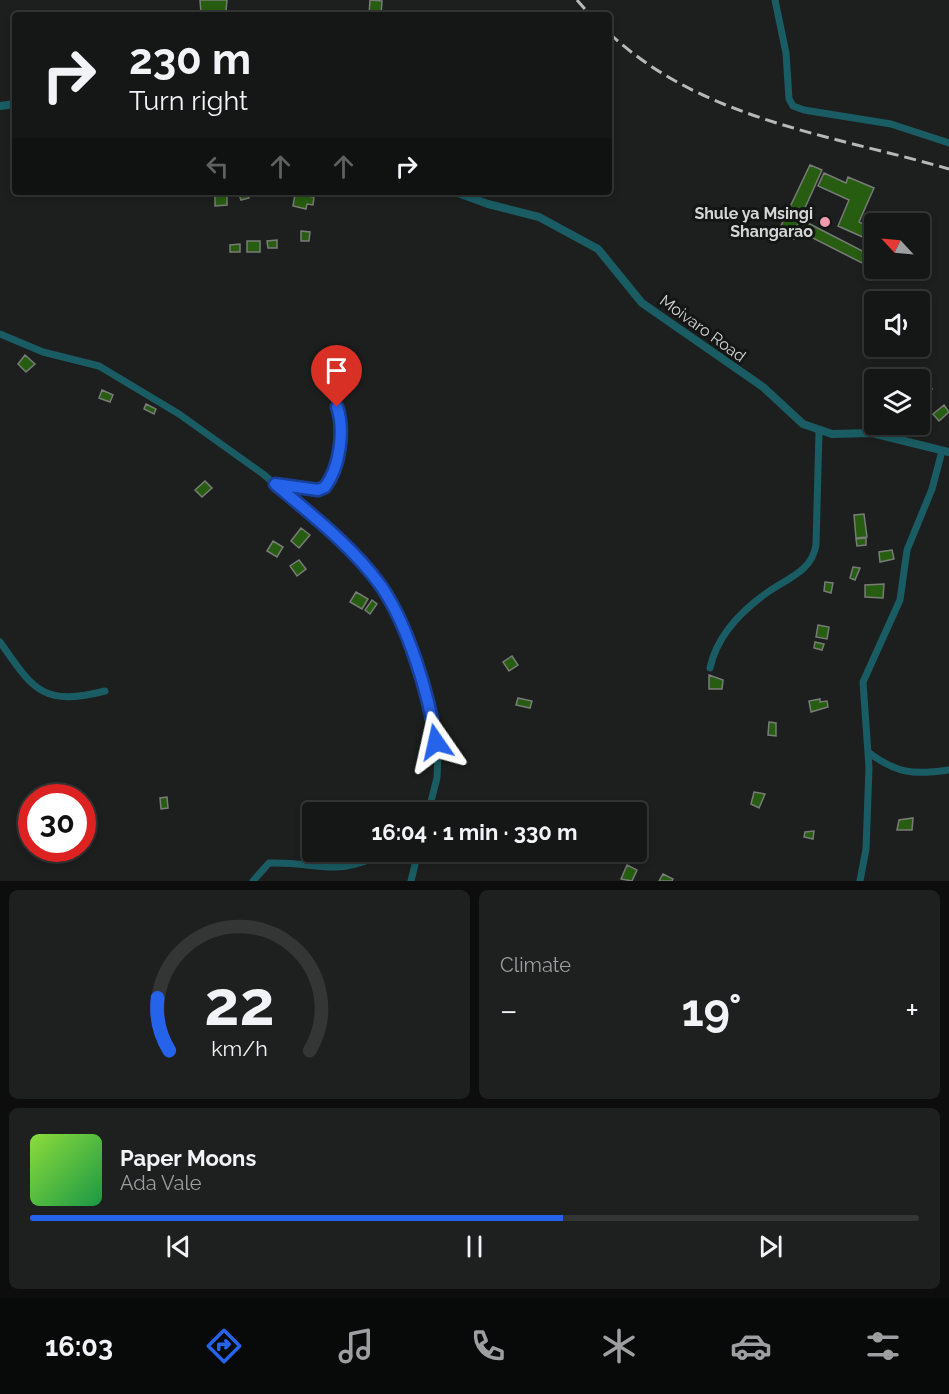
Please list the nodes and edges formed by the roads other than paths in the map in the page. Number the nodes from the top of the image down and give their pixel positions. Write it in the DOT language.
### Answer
graph roads {
  1 [pos="775,0"];
  2 [pos="949,143"];
  3 [pos="463,195"];
  4 [pos="0,334"];
  5 [pos="337,407"];
  6 [pos="819,431"];
  7 [pos="946,452"];
  8 [pos="275,484"];
  9 [pos="0,642"];
  10 [pos="710,668"];
  11 [pos="105,691"];
  12 [pos="868,752"];
  13 [pos="949,770"];
  14 [pos="431,802"];
  15 [pos="364,862"];
  16 [pos="416,862"];
  17 [pos="254,881"];
  18 [pos="411,881"];
  19 [pos="860,881"];
  1 -- 2 [label="street"];
  3 -- 6 [label="street, Moivaro Road"];
  4 -- 8 [label="street"];
  5 -- 8 [label="street"];
  6 -- 7 [label="street, Moivaro Road"];
  6 -- 10 [label="street"];
  7 -- 12 [label="street"];
  8 -- 14 [label="street"];
  9 -- 11 [label="street"];
  12 -- 13 [label="street"];
  12 -- 19 [label="street"];
  15 -- 17 [label="street"];
  16 -- 18 [label="street"];
}
